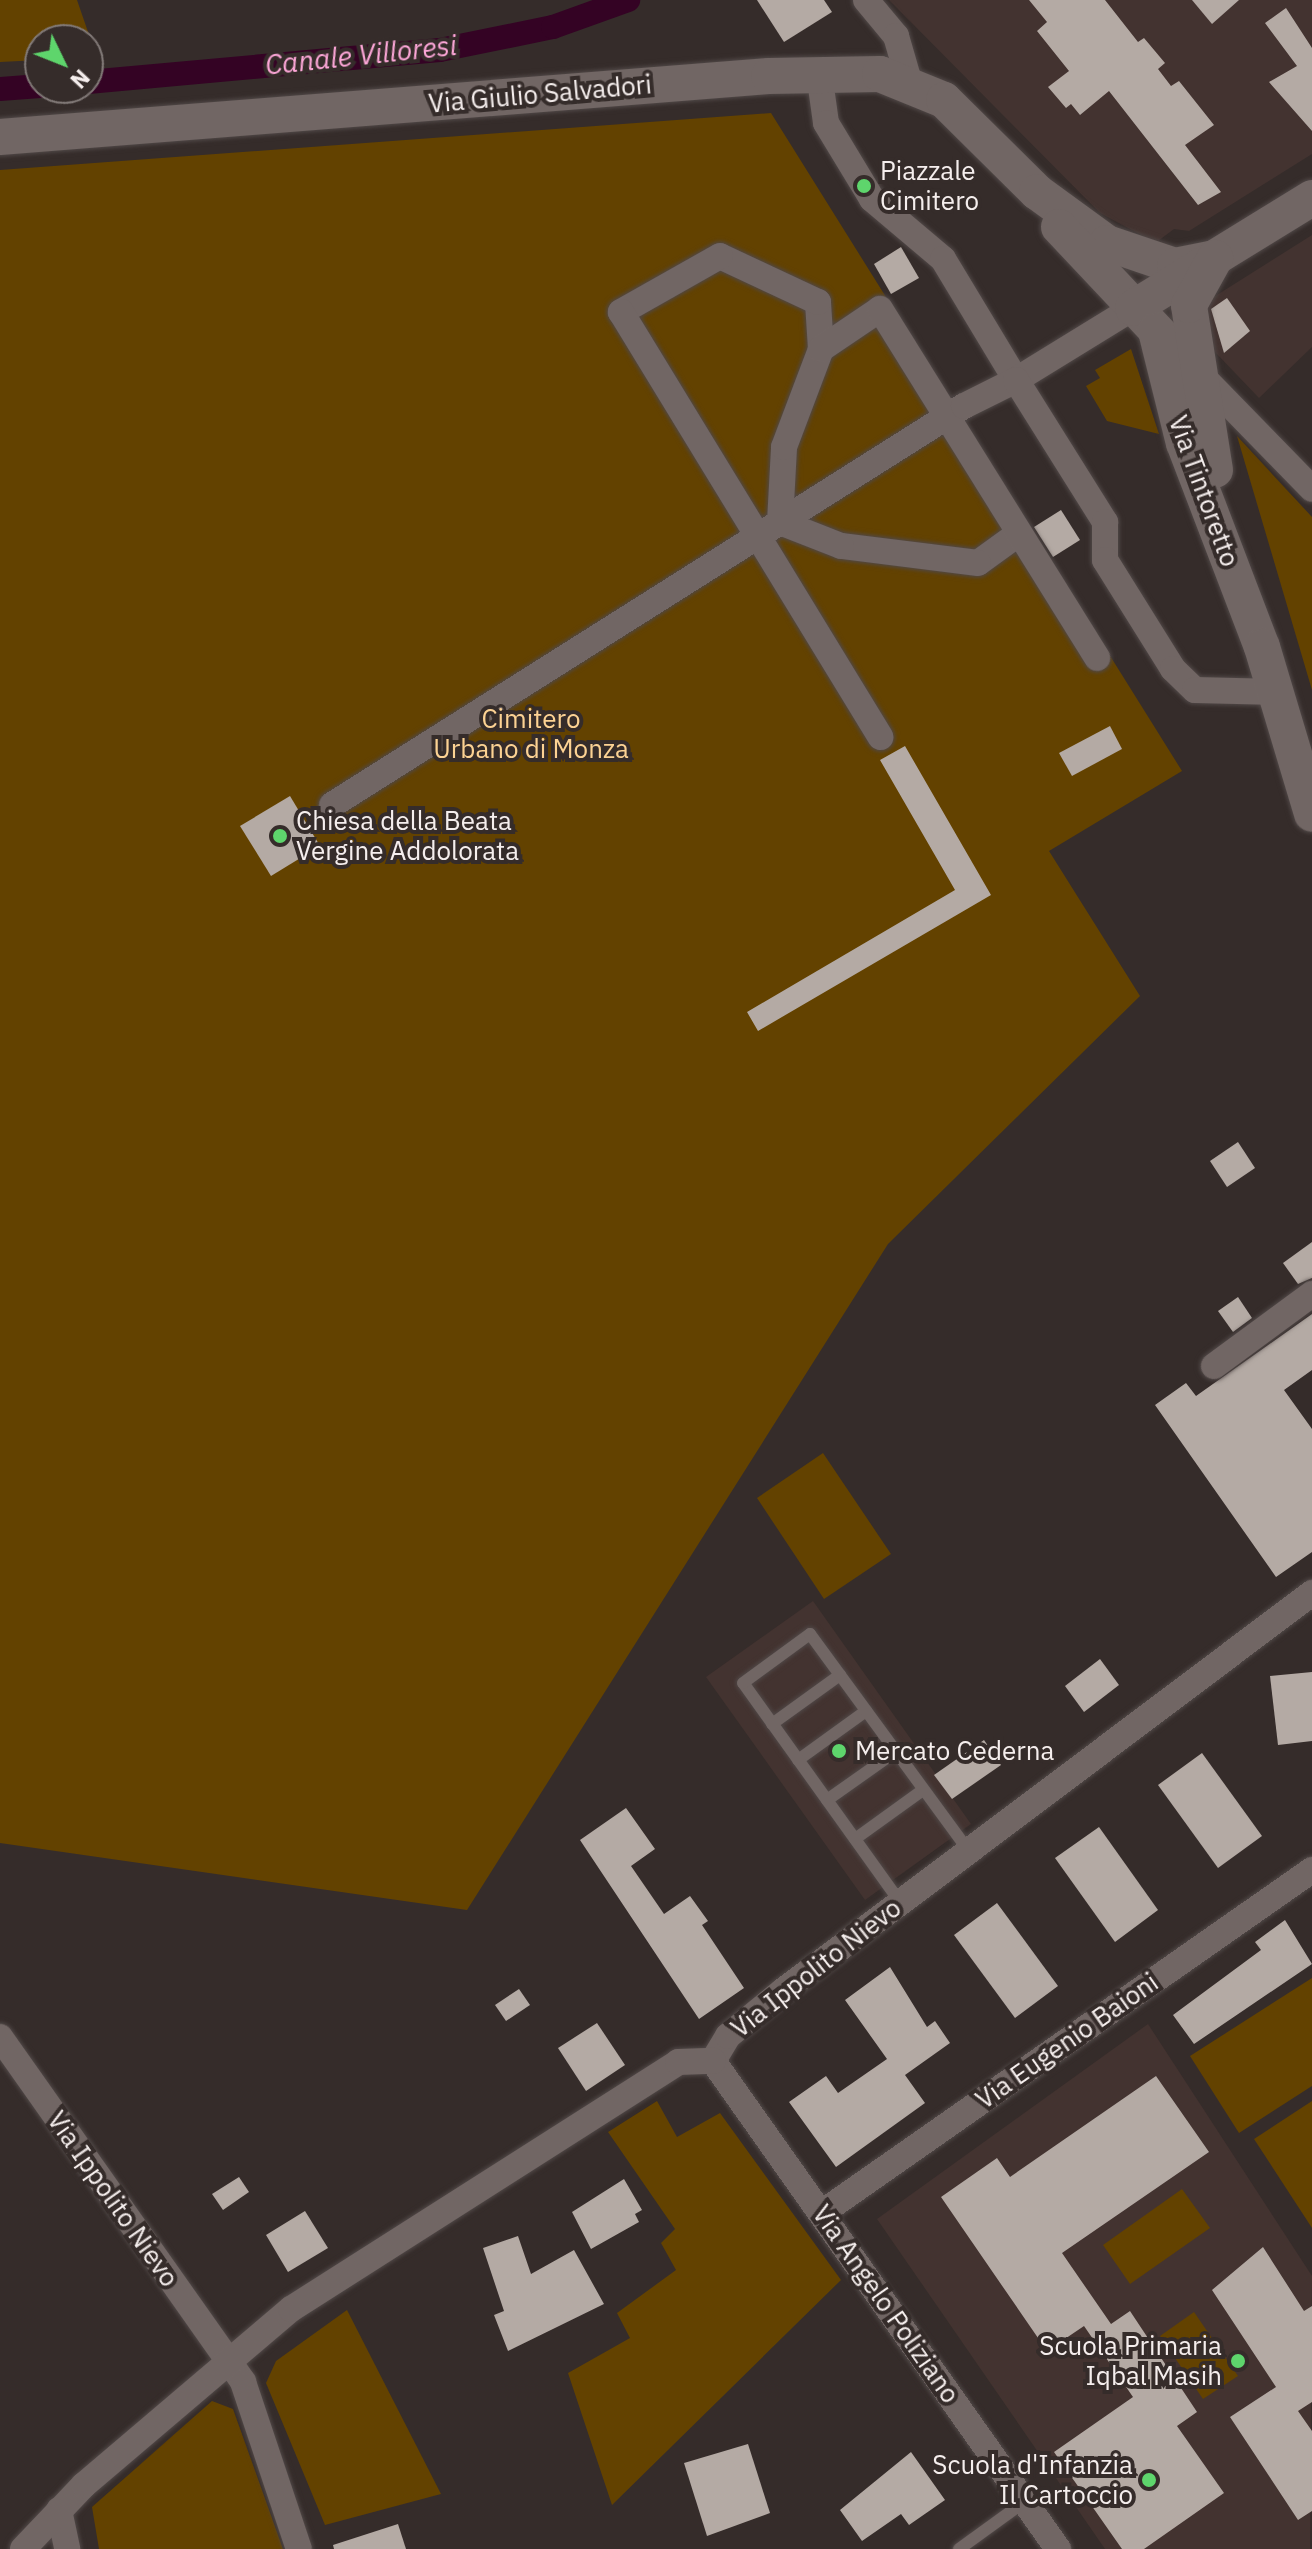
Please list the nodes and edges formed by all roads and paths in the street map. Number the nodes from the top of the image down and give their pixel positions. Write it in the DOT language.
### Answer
graph roads {
  1 [pos="866,0"];
  2 [pos="819,73"];
  3 [pos="909,81"];
  4 [pos="0,137"];
  5 [pos="1037,192"];
  6 [pos="1312,198"];
  7 [pos="1215,258"];
  8 [pos="1145,320"];
  9 [pos="821,349"];
  10 [pos="1198,372"];
  11 [pos="1016,380"];
  12 [pos="946,418"];
  13 [pos="1312,489"];
  14 [pos="771,528"];
  15 [pos="1018,534"];
  16 [pos="1262,647"];
  17 [pos="1097,658"];
  18 [pos="1278,692"];
  19 [pos="880,737"];
  20 [pos="332,805"];
  21 [pos="1312,814"];
  22 [pos="1312,1294"];
  23 [pos="1214,1366"];
  24 [pos="1312,1593"];
  25 [pos="840,1675"];
  26 [pos="866,1711"];
  27 [pos="772,1724"];
  28 [pos="895,1752"];
  29 [pos="798,1760"];
  30 [pos="923,1790"];
  31 [pos="827,1800"];
  32 [pos="855,1839"];
  33 [pos="968,1850"];
  34 [pos="1312,1870"];
  35 [pos="900,1902"];
  36 [pos="0,2037"];
  37 [pos="713,2061"];
  38 [pos="823,2212"];
  39 [pos="226,2361"];
  40 [pos="1024,2502"];
  41 [pos="59,2510"];
  42 [pos="23,2549"];
  43 [pos="67,2549"];
  44 [pos="299,2549"];
  45 [pos="959,2549"];
  46 [pos="1058,2549"];
  1 -- 3 [label="street"];
  2 -- 3 [label="street, Via Giulio Salvadori"];
  2 -- 4 [label="street, Via Giulio Salvadori"];
  2 -- 11 [label="street"];
  3 -- 5 [label="street, Via Giulio Salvadori"];
  5 -- 7 [label="street, Via Giulio Salvadori"];
  5 -- 8 [label="street, Via Giulio Salvadori"];
  6 -- 7 [label="street"];
  7 -- 8 [label="street"];
  7 -- 10 [label="street, Via Tintoretto"];
  8 -- 10 [label="street"];
  8 -- 11 [label="street"];
  8 -- 16 [label="street, Via Tintoretto"];
  9 -- 12 [label="street"];
  9 -- 14 [label="street"];
  9 -- 14 [label="street"];
  10 -- 13 [label="street"];
  10 -- 16 [label="street, Via Tintoretto"];
  11 -- 12 [label="street"];
  11 -- 18 [label="street"];
  12 -- 14 [label="street"];
  12 -- 15 [label="street"];
  14 -- 15 [label="street"];
  14 -- 19 [label="street"];
  14 -- 20 [label="street"];
  15 -- 17 [label="street"];
  16 -- 18 [label="street, Via Tintoretto"];
  18 -- 21 [label="street, Via Tintoretto"];
  22 -- 23 [label="street"];
  24 -- 33 [label="street, Via Ippolito Nievo"];
  25 -- 26 [label="lane"];
  25 -- 27 [label="lane"];
  25 -- 27 [label="lane"];
  26 -- 28 [label="lane"];
  26 -- 29 [label="lane"];
  27 -- 29 [label="lane"];
  28 -- 30 [label="lane"];
  28 -- 31 [label="lane"];
  29 -- 31 [label="lane"];
  30 -- 32 [label="lane"];
  30 -- 33 [label="lane"];
  31 -- 32 [label="lane"];
  32 -- 35 [label="lane"];
  33 -- 35 [label="street, Via Ippolito Nievo"];
  34 -- 38 [label="street, Via Eugenio Baioni"];
  35 -- 37 [label="street, Via Ippolito Nievo"];
  36 -- 39 [label="street, Via Ippolito Nievo"];
  37 -- 38 [label="street, Via Angelo Poliziano"];
  37 -- 39 [label="street, Via Ippolito Nievo"];
  38 -- 40 [label="street, Via Angelo Poliziano"];
  39 -- 41 [label="street, Via Ippolito Nievo"];
  39 -- 44 [label="street"];
  40 -- 45 [label="lane"];
  40 -- 46 [label="street, Via Angelo Poliziano"];
  41 -- 42 [label="street, Via Ippolito Nievo"];
  41 -- 43 [label="street"];
}
